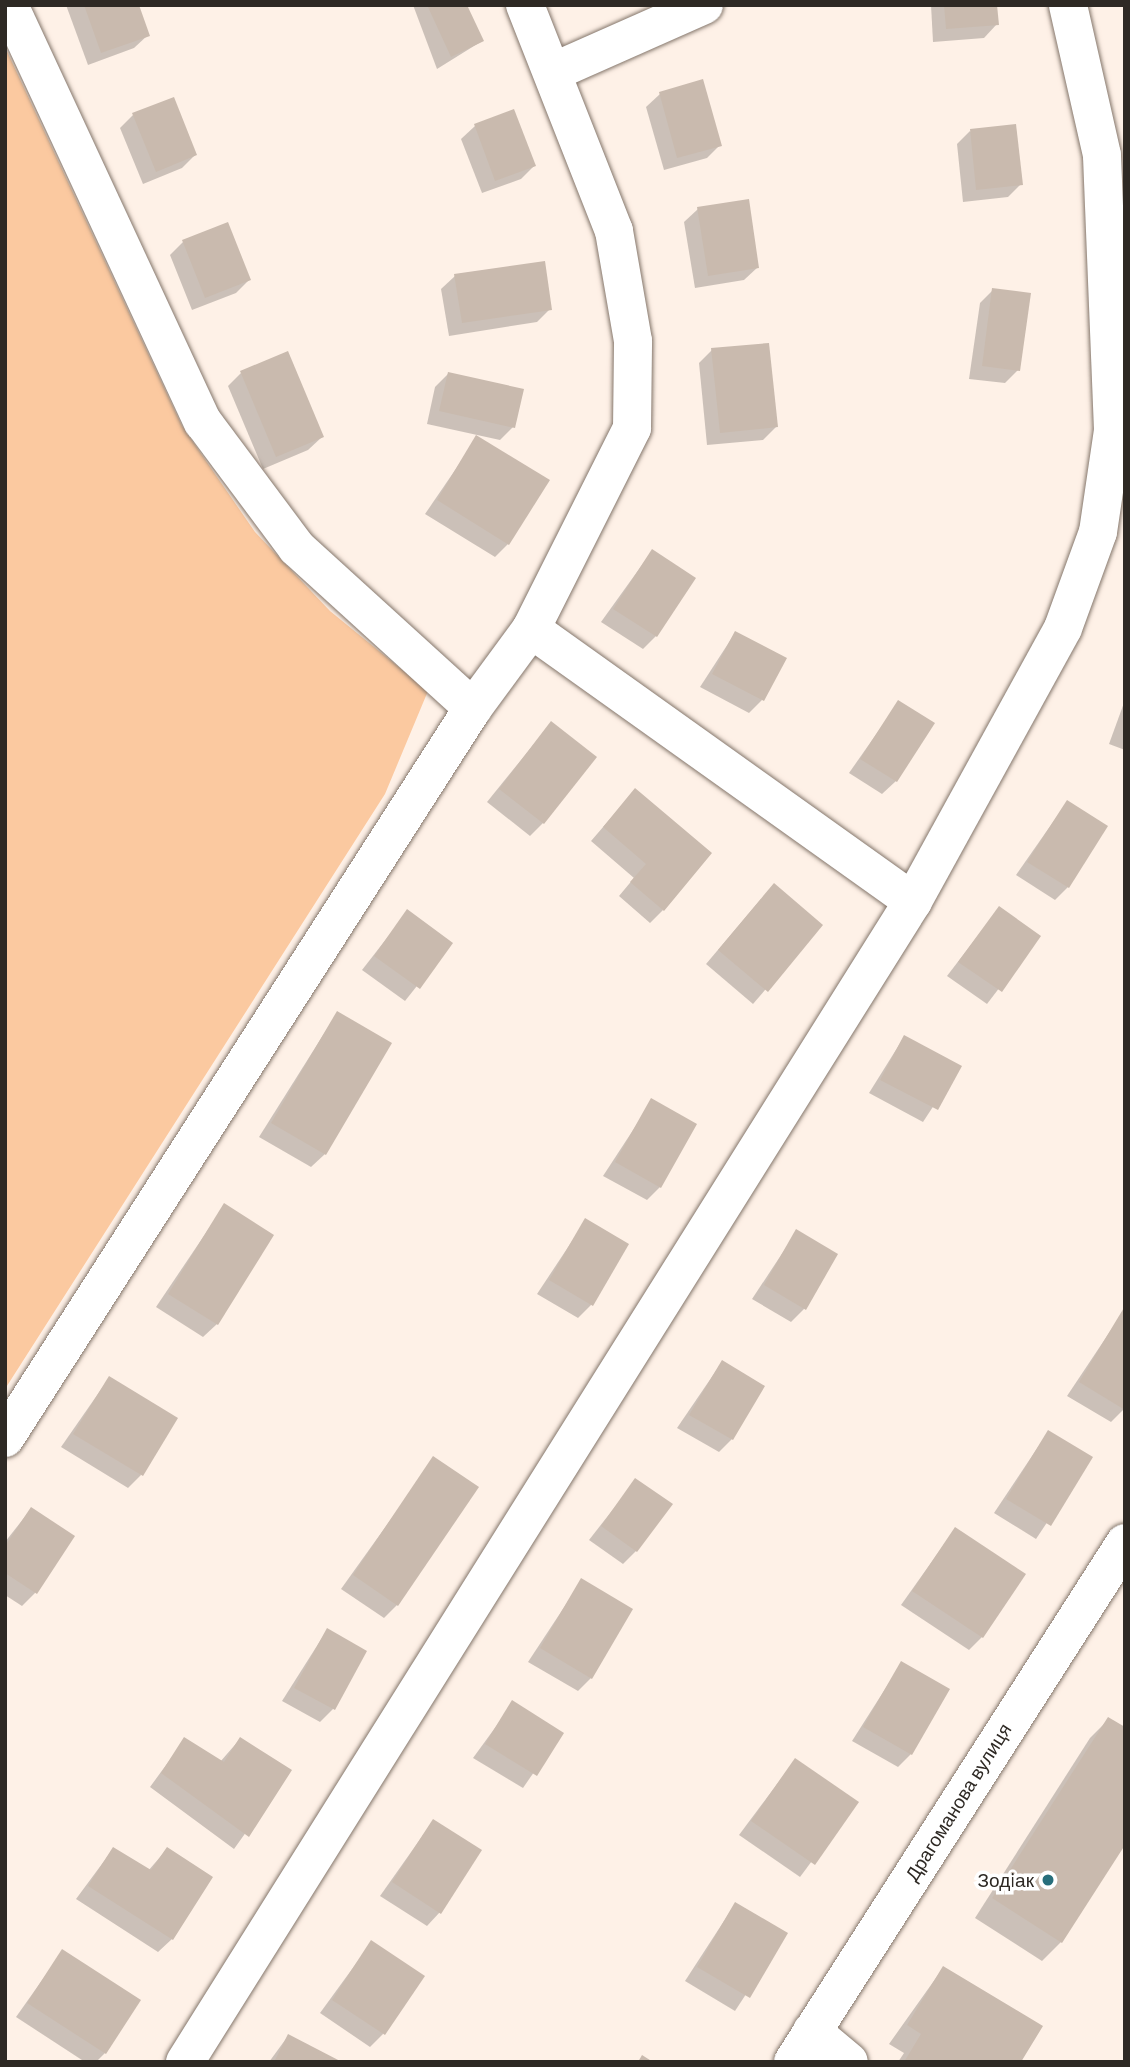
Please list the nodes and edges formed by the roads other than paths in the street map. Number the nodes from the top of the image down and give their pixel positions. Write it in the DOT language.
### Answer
graph roads {
  1 [pos="9,5"];
  2 [pos="525,5"];
  3 [pos="704,5"];
  4 [pos="1068,5"];
  5 [pos="553,72"];
  6 [pos="531,629"];
  7 [pos="473,708"];
  8 [pos="914,901"];
  9 [pos="5,1437"];
  10 [pos="1125,1543"];
  11 [pos="802,2046"];
  12 [pos="185,2062"];
  13 [pos="849,2062"];
  1 -- 7 [label="street"];
  2 -- 5 [label="street"];
  3 -- 5 [label="street"];
  4 -- 8 [label="street"];
  5 -- 6 [label="street"];
  6 -- 7 [label="street"];
  6 -- 8 [label="street"];
  7 -- 9 [label="street"];
  8 -- 12 [label="street"];
  10 -- 11 [label="street, Драгоманова вулиця"];
  11 -- 13 [label="street"];
}
